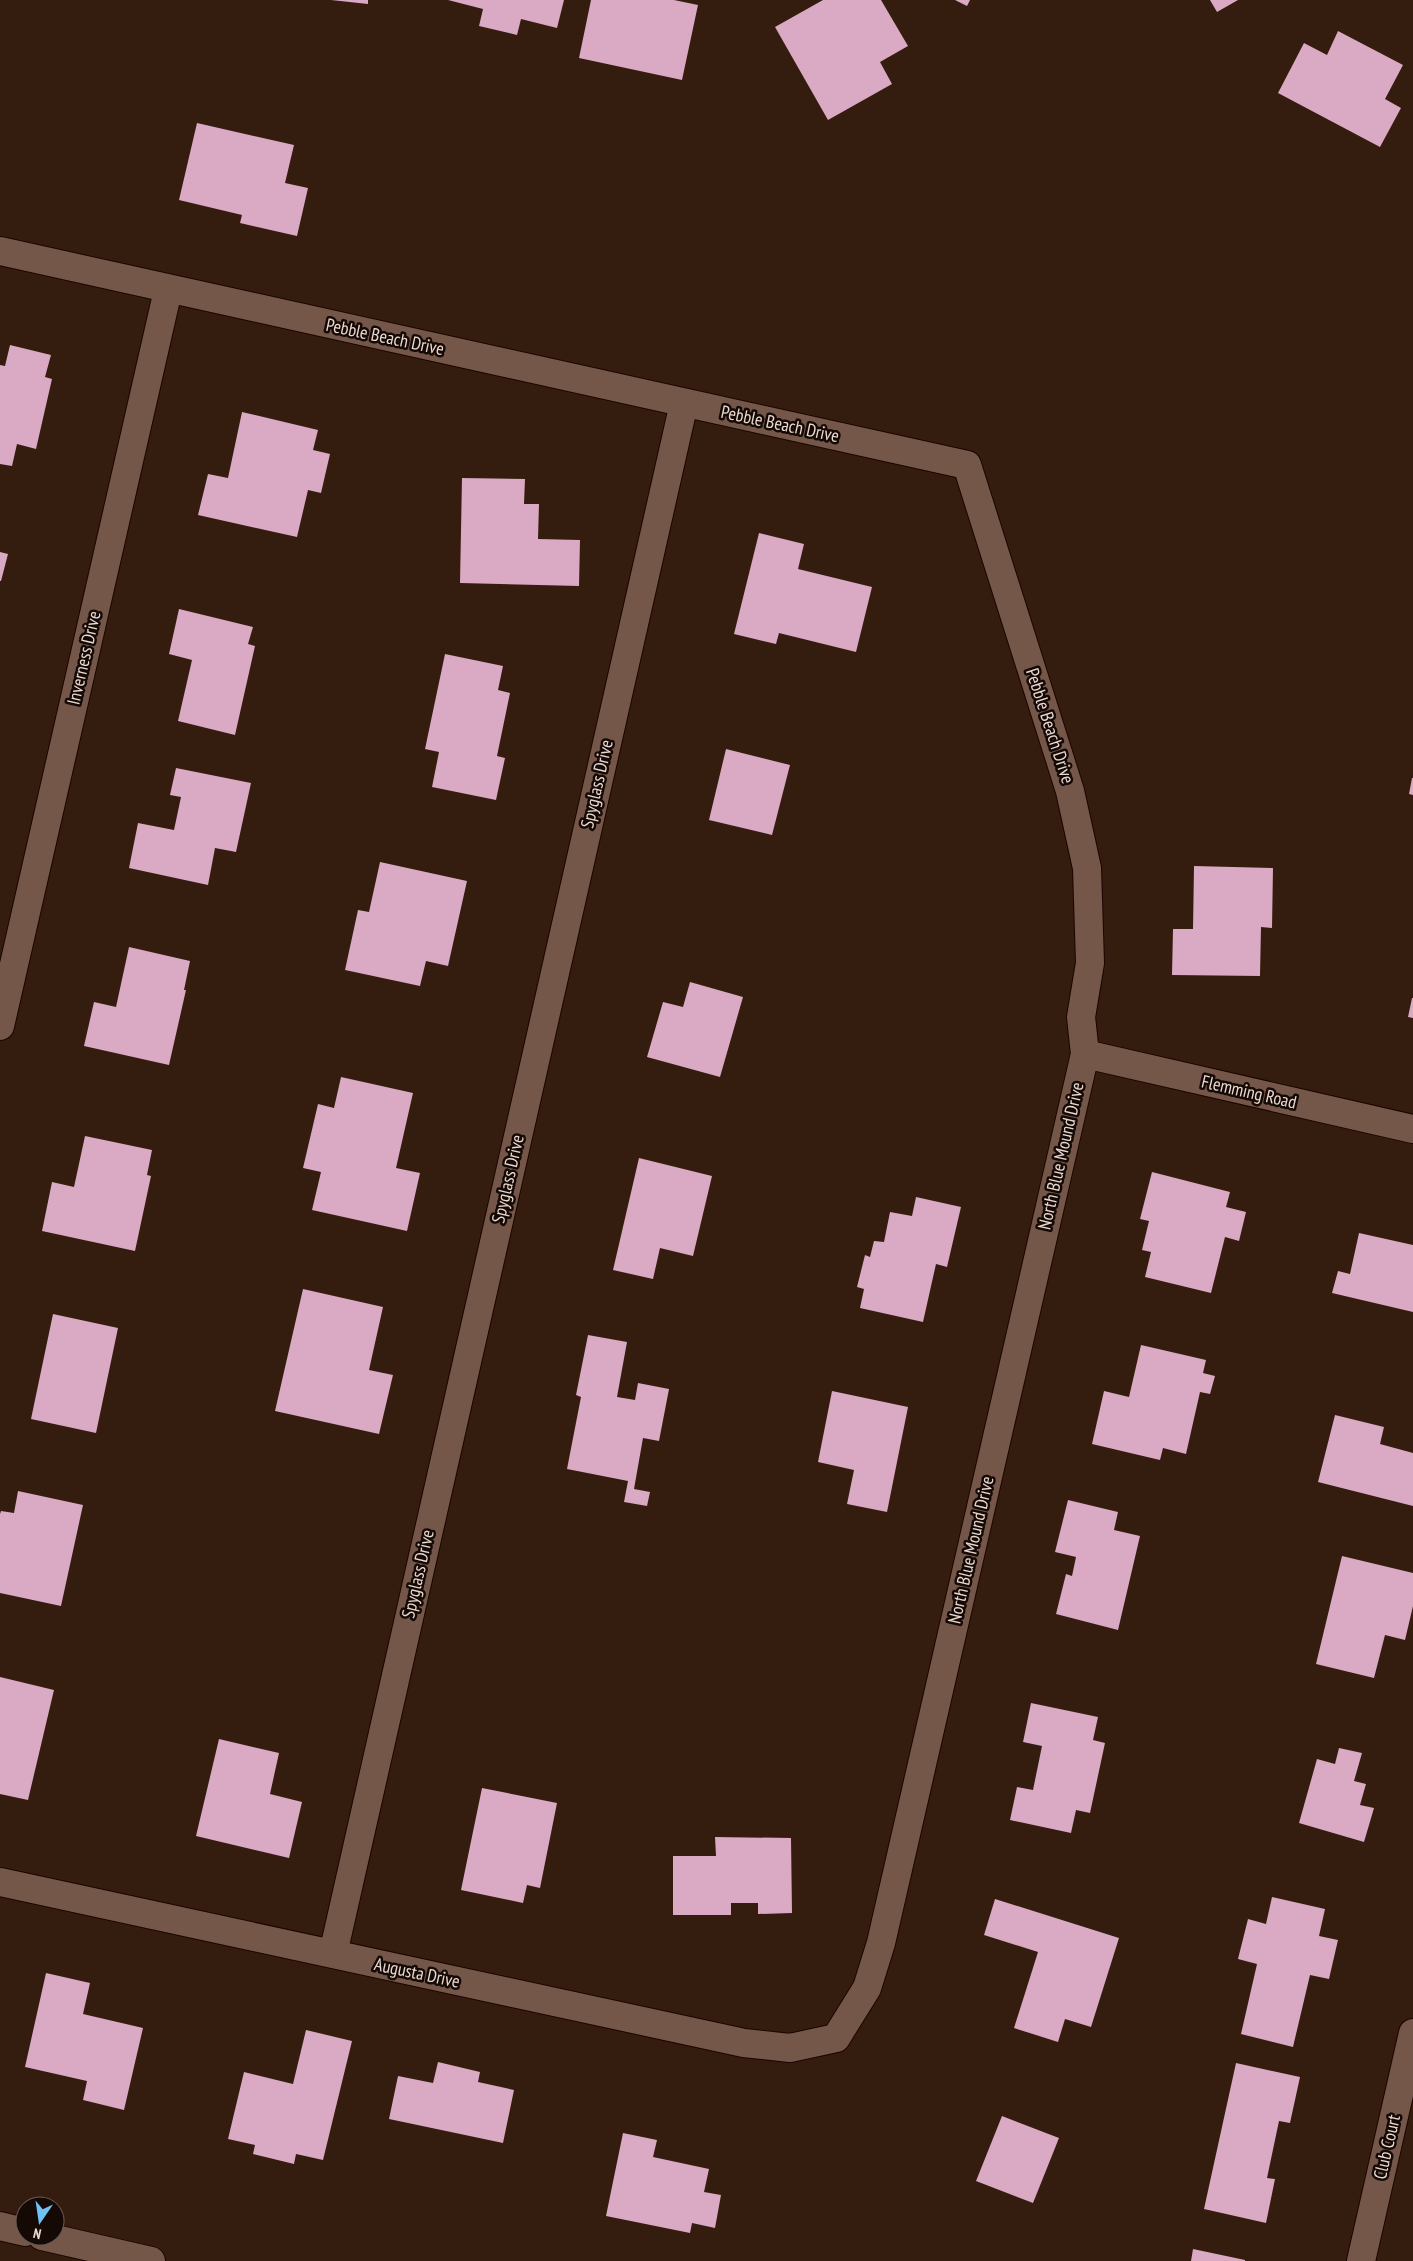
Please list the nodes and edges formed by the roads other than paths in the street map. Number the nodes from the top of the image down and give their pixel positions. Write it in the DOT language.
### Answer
graph roads {
  1 [pos="0,251"];
  2 [pos="168,290"];
  3 [pos="684,403"];
  4 [pos="0,1026"];
  5 [pos="1084,1054"];
  6 [pos="1413,1129"];
  7 [pos="0,1882"];
  8 [pos="332,1954"];
  9 [pos="1413,2033"];
  10 [pos="836,2038"];
  11 [pos="0,2226"];
  12 [pos="15,2230"];
  13 [pos="65,2241"];
  14 [pos="151,2261"];
  15 [pos="1361,2261"];
  1 -- 2 [label="street, Pebble Beach Drive"];
  2 -- 3 [label="street, Pebble Beach Drive"];
  2 -- 4 [label="street, Inverness Drive"];
  3 -- 5 [label="street, Pebble Beach Drive"];
  3 -- 8 [label="street, Spyglass Drive"];
  5 -- 6 [label="street, Flemming Road"];
  5 -- 10 [label="street, North Blue Mound Drive"];
  7 -- 8 [label="street, Augusta Drive"];
  8 -- 10 [label="street, Augusta Drive"];
  9 -- 15 [label="street, Club Court"];
  11 -- 12 [label="street"];
  13 -- 14 [label="street"];
}
